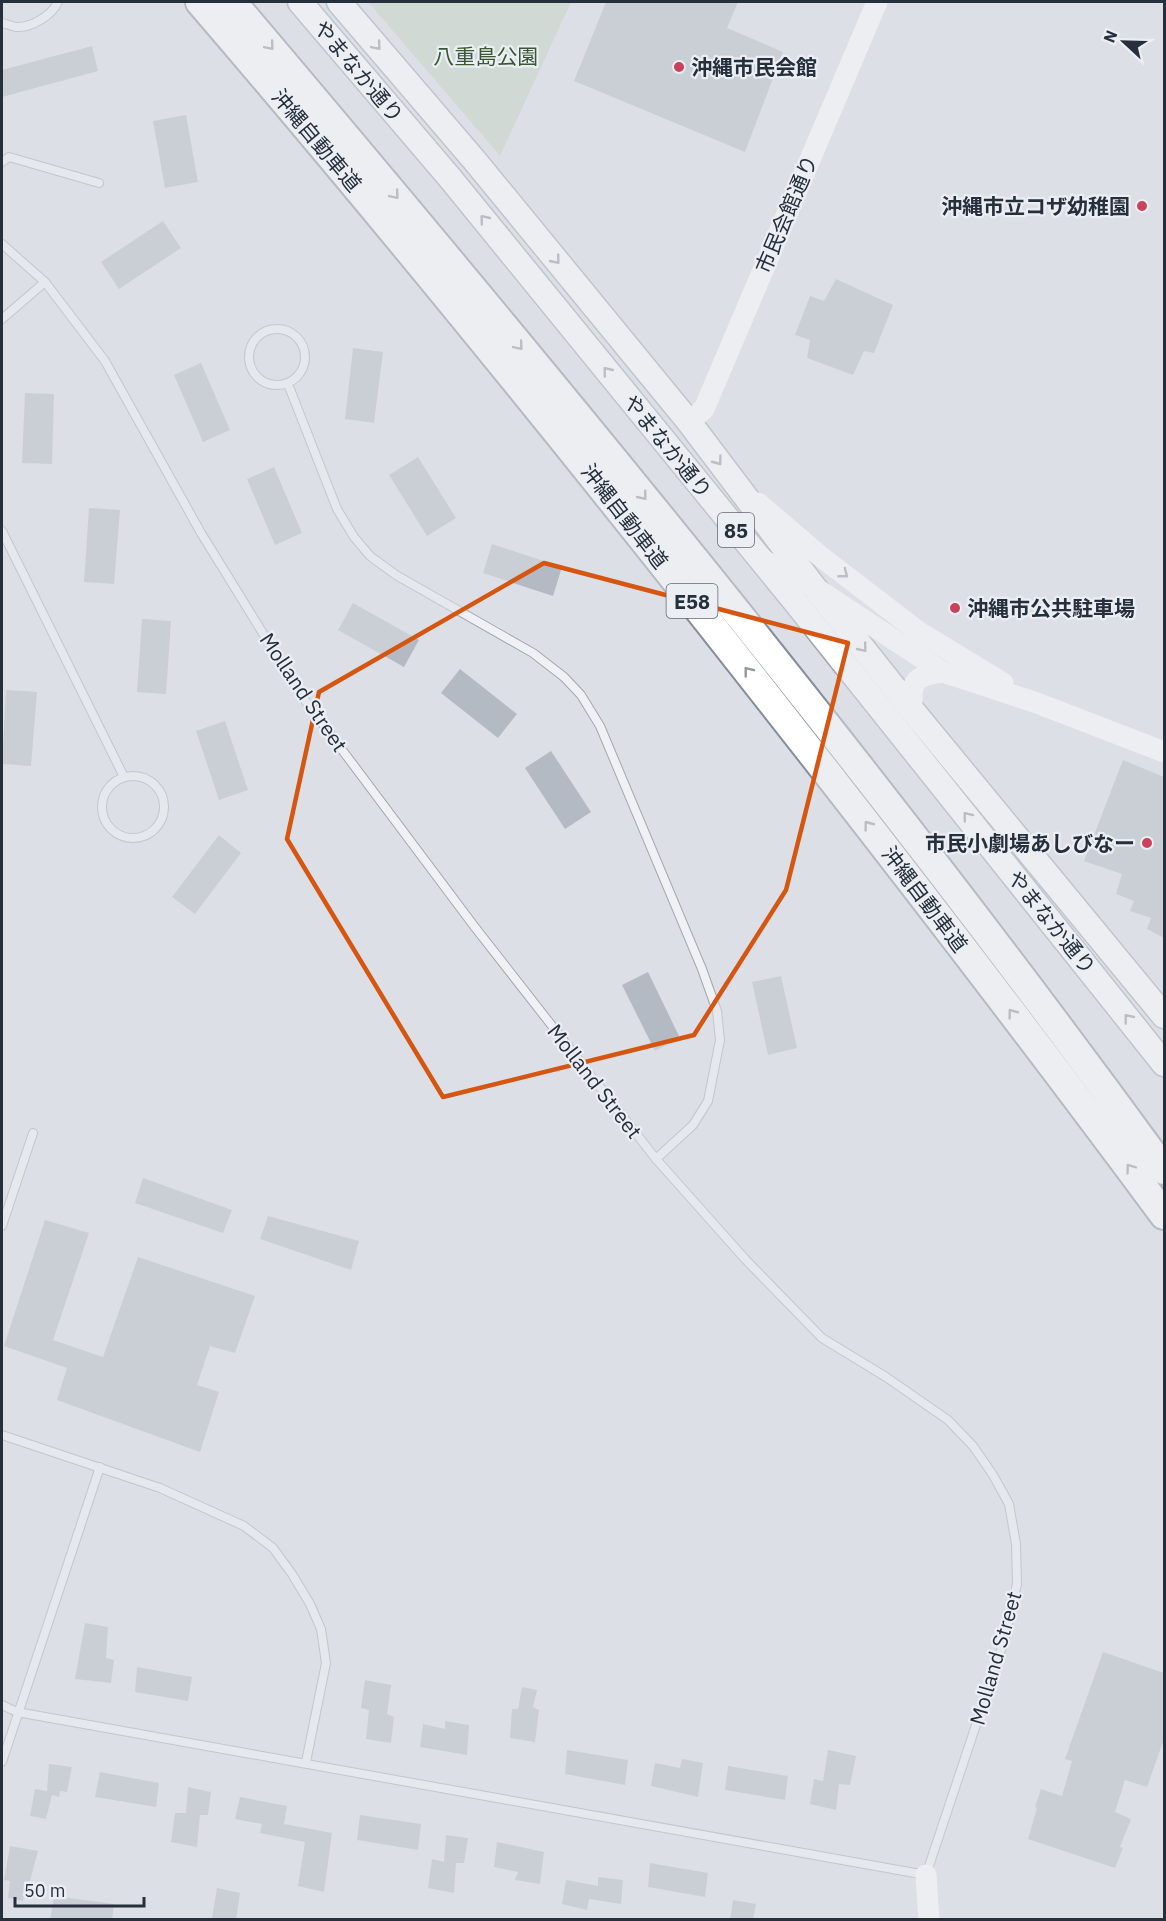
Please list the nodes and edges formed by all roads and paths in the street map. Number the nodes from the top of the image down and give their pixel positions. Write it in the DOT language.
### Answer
graph roads {
  1 [pos="58,2"];
  2 [pos="200,2"];
  3 [pos="232,2"];
  4 [pos="300,2"];
  5 [pos="339,2"];
  6 [pos="877,2"];
  7 [pos="2,23"];
  8 [pos="2,162"];
  9 [pos="99,183"];
  10 [pos="2,244"];
  11 [pos="45,282"];
  12 [pos="2,319"];
  13 [pos="288,384"];
  14 [pos="689,422"];
  15 [pos="2,531"];
  16 [pos="758,558"];
  17 [pos="807,571"];
  18 [pos="849,668"];
  19 [pos="943,672"];
  20 [pos="1037,704"];
  21 [pos="912,710"];
  22 [pos="1164,752"];
  23 [pos="124,777"];
  24 [pos="1164,1016"];
  25 [pos="1164,1064"];
  26 [pos="33,1133"];
  27 [pos="656,1159"];
  28 [pos="1164,1170"];
  29 [pos="1164,1215"];
  30 [pos="2,1226"];
  31 [pos="2,1435"];
  32 [pos="100,1467"];
  33 [pos="2,1705"];
  34 [pos="17,1712"];
  35 [pos="2,1762"];
  36 [pos="306,1762"];
  37 [pos="926,1875"];
  38 [pos="929,1920"];
  1 -- 7 [label="lane"];
  29 -- 2 [label="highway, 沖縄自動車道 / E58, one-way"];
  3 -- 28 [label="highway, 沖縄自動車道 / E58, one-way"];
  16 -- 4 [label="main road, やまなか通り / 85, one-way"];
  5 -- 14 [label="main road, やまなか通り / 85, one-way"];
  6 -- 14 [label="street, 市民会館通り"];
  8 -- 9 [label="lane"];
  10 -- 11 [label="lane, Molland Street"];
  11 -- 12 [label="lane"];
  11 -- 27 [label="lane, Molland Street"];
  13 -- 13 [label="lane"];
  13 -- 27 [label="lane"];
  14 -- 17 [label="main road, やまなか通り / 85, one-way"];
  15 -- 23 [label="lane"];
  16 -- 17 [label="street"];
  16 -- 18 [label="main road, やまなか通り / 85"];
  17 -- 18 [label="street"];
  17 -- 19 [label="street"];
  17 -- 20 [label="street, one-way"];
  17 -- 21 [label="main road, やまなか通り / 85, one-way"];
  25 -- 18 [label="main road, やまなか通り / 85, one-way"];
  19 -- 20 [label="street"];
  19 -- 21 [label="street"];
  20 -- 22 [label="street"];
  21 -- 24 [label="main road, やまなか通り / 85"];
  23 -- 23 [label="lane"];
  26 -- 30 [label="lane"];
  27 -- 37 [label="lane, Molland Street"];
  31 -- 32 [label="lane"];
  32 -- 34 [label="lane"];
  32 -- 36 [label="lane"];
  33 -- 34 [label="lane"];
  34 -- 35 [label="lane"];
  34 -- 36 [label="lane"];
  36 -- 37 [label="lane"];
  37 -- 38 [label="street, Molland Street"];
}
